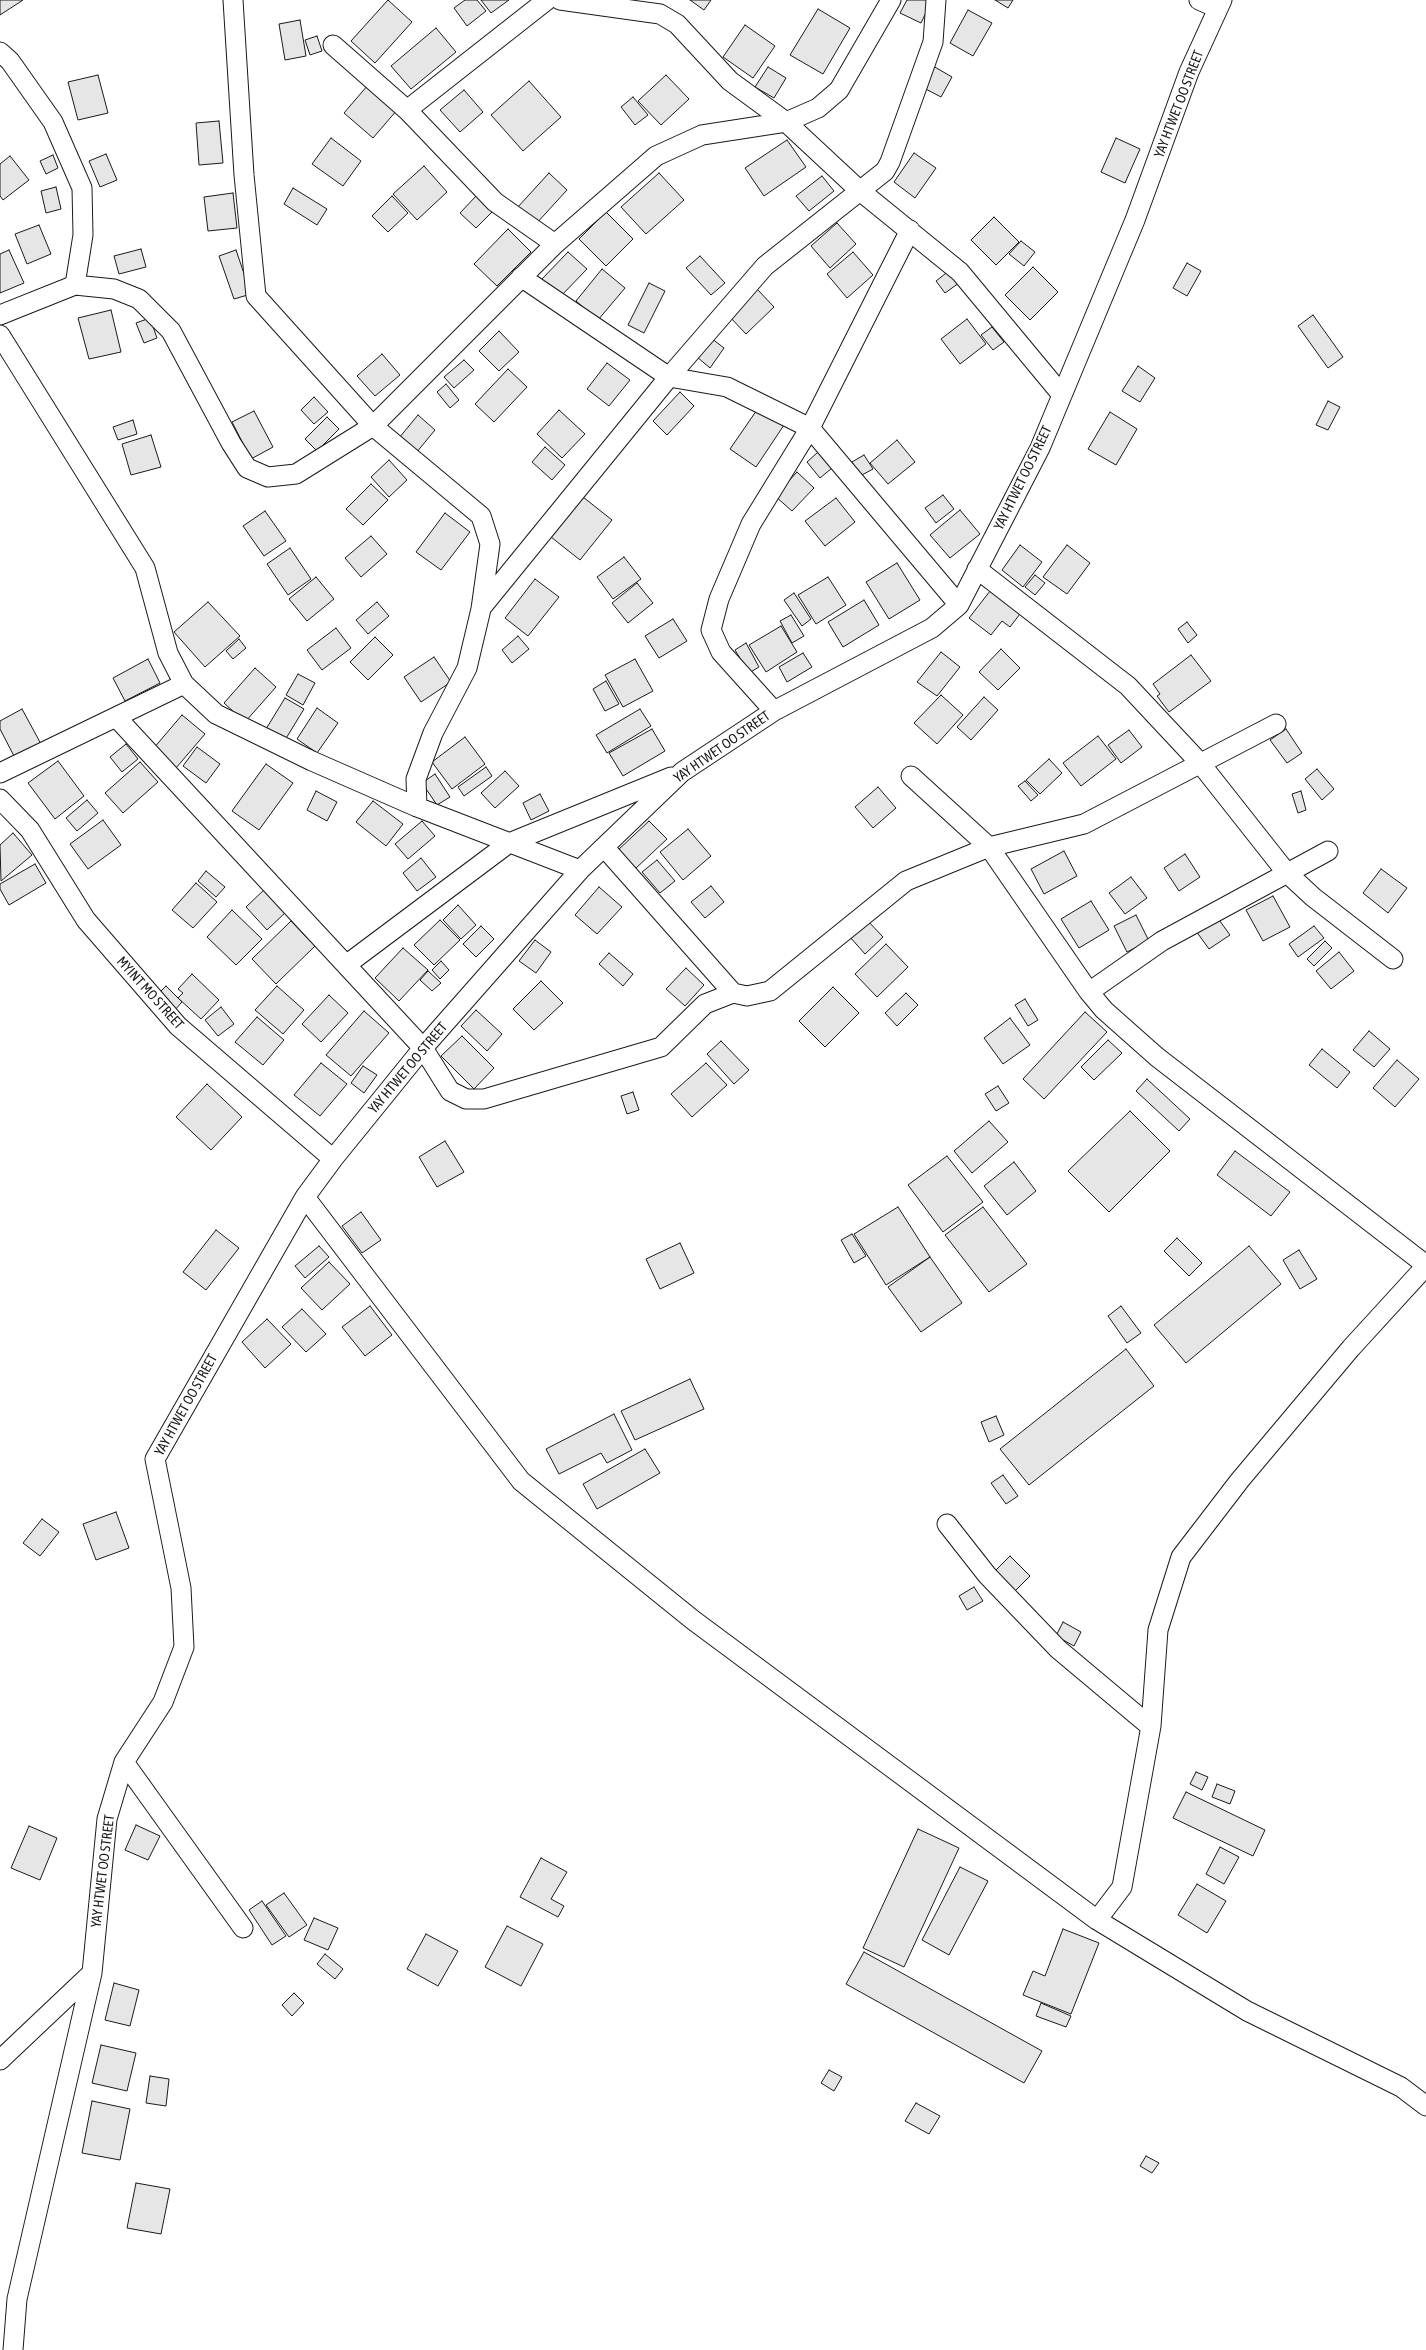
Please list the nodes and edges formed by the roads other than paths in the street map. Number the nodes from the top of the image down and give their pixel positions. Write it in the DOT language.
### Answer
graph roads {
  1 [pos="233,0"];
  2 [pos="547,0"];
  3 [pos="560,0"];
  4 [pos="891,0"];
  5 [pos="936,0"];
  6 [pos="1199,0"];
  7 [pos="1220,4"];
  8 [pos="333,45"];
  9 [pos="0,52"];
  10 [pos="407,110"];
  11 [pos="786,122"];
  12 [pos="859,190"];
  13 [pos="910,230"];
  14 [pos="555,244"];
  15 [pos="521,276"];
  16 [pos="75,285"];
  17 [pos="0,315"];
  18 [pos="0,335"];
  19 [pos="669,376"];
  20 [pos="1062,395"];
  21 [pos="373,426"];
  22 [pos="810,428"];
  23 [pos="977,569"];
  24 [pos="959,605"];
  25 [pos="481,608"];
  26 [pos="184,684"];
  27 [pos="774,711"];
  28 [pos="116,717"];
  29 [pos="1276,724"];
  30 [pos="1200,763"];
  31 [pos="682,772"];
  32 [pos="0,773"];
  33 [pos="911,776"];
  34 [pos="0,798"];
  35 [pos="417,807"];
  36 [pos="509,843"];
  37 [pos="604,847"];
  38 [pos="989,848"];
  39 [pos="1328,851"];
  40 [pos="580,870"];
  41 [pos="1286,872"];
  42 [pos="1393,959"];
  43 [pos="346,966"];
  44 [pos="1089,992"];
  45 [pos="732,993"];
  46 [pos="423,1048"];
  47 [pos="333,1159"];
  48 [pos="306,1197"];
  49 [pos="1426,1265"];
  50 [pos="947,1524"];
  51 [pos="1151,1728"];
  52 [pos="124,1762"];
  53 [pos="1097,1920"];
  54 [pos="243,1928"];
  55 [pos="92,1973"];
  56 [pos="0,2060"];
  57 [pos="1426,2106"];
  58 [pos="13,2350"];
  1 -- 21 [label="street"];
  2 -- 10 [label="street"];
  3 -- 11 [label="street"];
  4 -- 11 [label="street"];
  5 -- 12 [label="street"];
  6 -- 7 [label="street"];
  7 -- 20 [label="street, YAY HTWET OO STREET"];
  8 -- 10 [label="street"];
  9 -- 16 [label="street"];
  10 -- 14 [label="street"];
  11 -- 12 [label="street"];
  11 -- 14 [label="street"];
  12 -- 13 [label="street"];
  12 -- 19 [label="street"];
  13 -- 20 [label="street"];
  13 -- 22 [label="street"];
  14 -- 15 [label="street"];
  15 -- 19 [label="street"];
  15 -- 21 [label="street"];
  16 -- 17 [label="street"];
  16 -- 21 [label="street"];
  18 -- 26 [label="street"];
  19 -- 22 [label="street"];
  19 -- 25 [label="street"];
  20 -- 23 [label="street, YAY HTWET OO STREET"];
  21 -- 25 [label="street"];
  22 -- 24 [label="street"];
  22 -- 27 [label="street"];
  23 -- 24 [label="street, YAY HTWET OO STREET"];
  23 -- 30 [label="street"];
  24 -- 27 [label="street, YAY HTWET OO STREET"];
  25 -- 35 [label="street"];
  26 -- 28 [label="street"];
  26 -- 35 [label="street"];
  27 -- 31 [label="street, YAY HTWET OO STREET"];
  28 -- 32 [label="street"];
  28 -- 43 [label="street"];
  29 -- 30 [label="street"];
  30 -- 38 [label="street"];
  30 -- 41 [label="street"];
  31 -- 36 [label="street"];
  31 -- 37 [label="street, YAY HTWET OO STREET"];
  33 -- 38 [label="street"];
  34 -- 47 [label="street, MYINT MO STREET"];
  35 -- 36 [label="street"];
  36 -- 40 [label="street"];
  36 -- 43 [label="street"];
  37 -- 40 [label="street, YAY HTWET OO STREET"];
  37 -- 45 [label="street"];
  38 -- 44 [label="street"];
  38 -- 45 [label="street"];
  39 -- 41 [label="street"];
  40 -- 46 [label="street, YAY HTWET OO STREET"];
  41 -- 42 [label="street"];
  41 -- 44 [label="street"];
  43 -- 46 [label="street"];
  44 -- 49 [label="street"];
  45 -- 46 [label="street"];
  46 -- 47 [label="street, YAY HTWET OO STREET"];
  47 -- 48 [label="street, YAY HTWET OO STREET"];
  48 -- 52 [label="street, YAY HTWET OO STREET"];
  48 -- 53 [label="street"];
  49 -- 51 [label="street"];
  50 -- 51 [label="street"];
  51 -- 53 [label="street"];
  52 -- 54 [label="street"];
  52 -- 55 [label="street, YAY HTWET OO STREET"];
  53 -- 57 [label="street"];
  55 -- 56 [label="street"];
  55 -- 58 [label="street, YAY HTWET OO STREET"];
}
